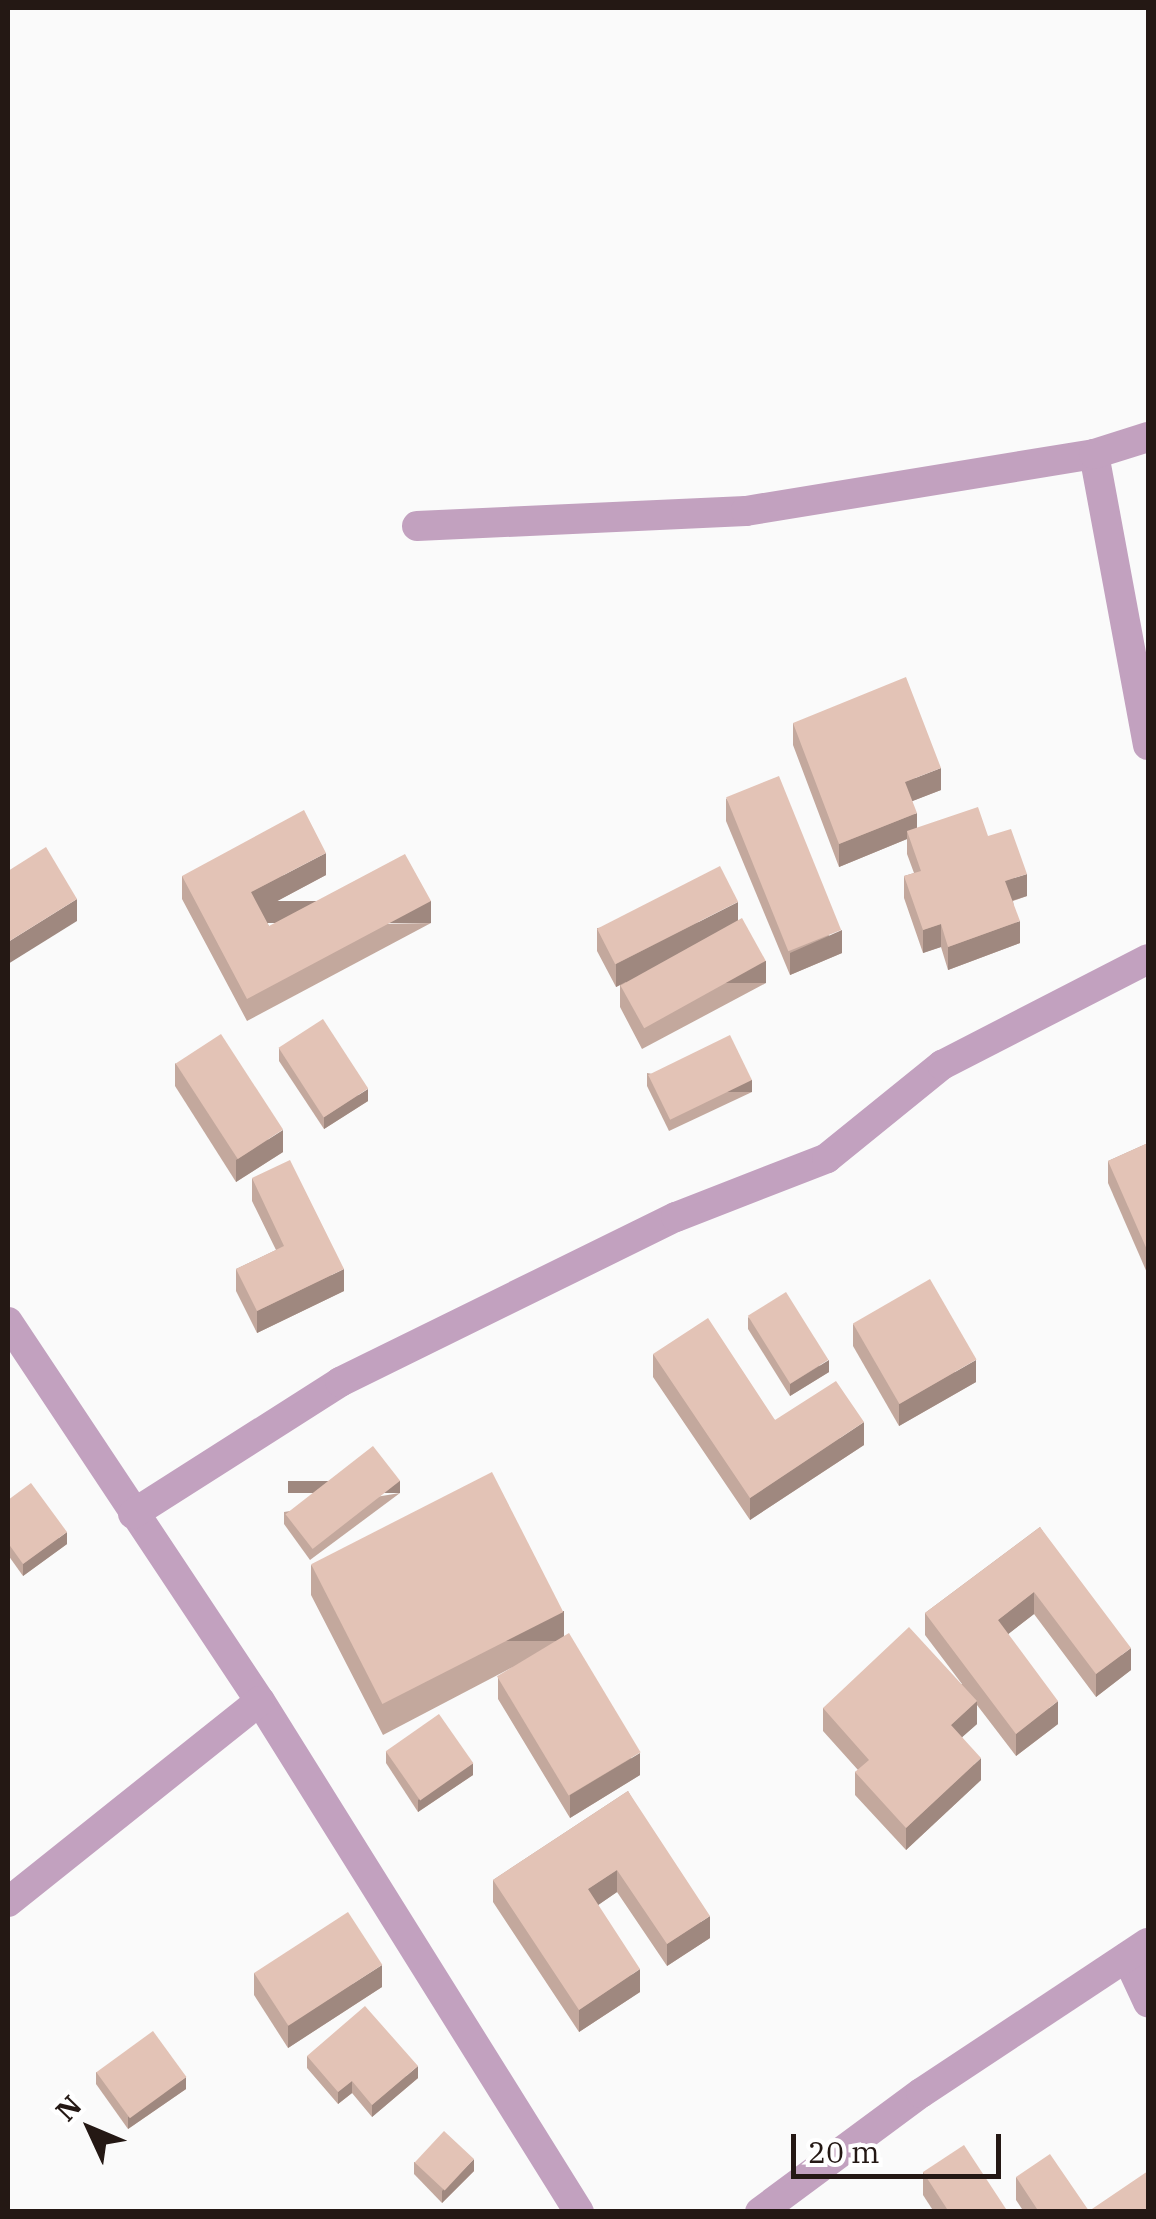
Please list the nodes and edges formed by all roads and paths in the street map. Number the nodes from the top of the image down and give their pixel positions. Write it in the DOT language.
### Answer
graph roads {
  1 [pos="1148,437"];
  2 [pos="1094,454"];
  3 [pos="417,526"];
  4 [pos="1148,746"];
  5 [pos="1148,959"];
  6 [pos="8,1322"];
  7 [pos="132,1514"];
  8 [pos="260,1700"];
  9 [pos="8,1902"];
  10 [pos="1138,1950"];
  11 [pos="1148,2002"];
  12 [pos="579,2212"];
  13 [pos="760,2212"];
  1 -- 2 [label="street"];
  2 -- 3 [label="street"];
  2 -- 4 [label="street"];
  5 -- 7 [label="street"];
  6 -- 7 [label="street"];
  7 -- 8 [label="street"];
  8 -- 9 [label="street"];
  8 -- 12 [label="street"];
  10 -- 11 [label="street"];
  10 -- 13 [label="street"];
}
